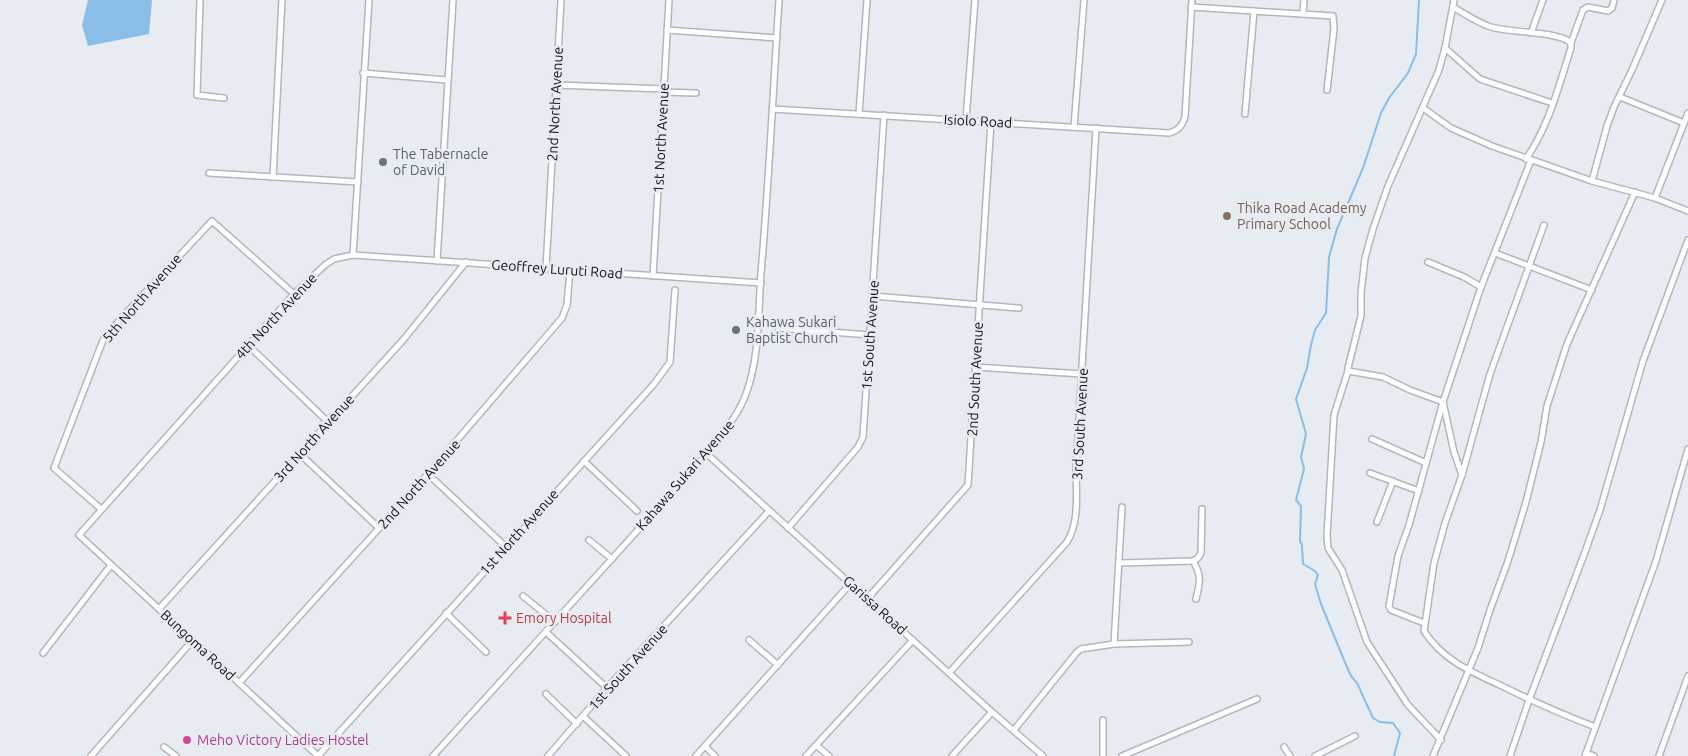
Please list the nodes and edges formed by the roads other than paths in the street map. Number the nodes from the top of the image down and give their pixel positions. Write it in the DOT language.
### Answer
graph roads {
  1 [pos="200,0"];
  2 [pos="282,0"];
  3 [pos="369,0"];
  4 [pos="453,0"];
  5 [pos="561,0"];
  6 [pos="669,0"];
  7 [pos="779,0"];
  8 [pos="867,0"];
  9 [pos="975,0"];
  10 [pos="1084,0"];
  11 [pos="1192,0"];
  12 [pos="1304,0"];
  13 [pos="1454,0"];
  14 [pos="1543,0"];
  15 [pos="1614,0"];
  16 [pos="1662,0"];
  17 [pos="1192,7"];
  18 [pos="1453,7"];
  19 [pos="1254,11"];
  20 [pos="1303,14"];
  21 [pos="668,30"];
  22 [pos="1531,33"];
  23 [pos="777,38"];
  24 [pos="1571,43"];
  25 [pos="1445,48"];
  26 [pos="363,73"];
  27 [pos="447,80"];
  28 [pos="556,85"];
  29 [pos="1327,90"];
  30 [pos="664,91"];
  31 [pos="696,93"];
  32 [pos="1620,97"];
  33 [pos="224,98"];
  34 [pos="1552,103"];
  35 [pos="1423,108"];
  36 [pos="772,109"];
  37 [pos="859,114"];
  38 [pos="1245,114"];
  39 [pos="1688,114"];
  40 [pos="884,116"];
  41 [pos="966,120"];
  42 [pos="991,122"];
  43 [pos="1684,123"];
  44 [pos="1074,127"];
  45 [pos="1096,128"];
  46 [pos="1529,159"];
  47 [pos="209,174"];
  48 [pos="273,177"];
  49 [pos="1592,181"];
  50 [pos="358,182"];
  51 [pos="1635,192"];
  52 [pos="1656,198"];
  53 [pos="1688,210"];
  54 [pos="1544,225"];
  55 [pos="1688,240"];
  56 [pos="1495,253"];
  57 [pos="353,254"];
  58 [pos="437,260"];
  59 [pos="466,262"];
  60 [pos="1428,262"];
  61 [pos="1529,267"];
  62 [pos="546,268"];
  63 [pos="570,270"];
  64 [pos="653,276"];
  65 [pos="676,277"];
  66 [pos="761,283"];
  67 [pos="1481,287"];
  68 [pos="1592,290"];
  69 [pos="294,294"];
  70 [pos="873,296"];
  71 [pos="979,306"];
  72 [pos="1020,308"];
  73 [pos="778,328"];
  74 [pos="870,335"];
  75 [pos="248,345"];
  76 [pos="975,367"];
  77 [pos="1348,371"];
  78 [pos="1082,374"];
  79 [pos="1442,402"];
  80 [pos="328,422"];
  81 [pos="1372,439"];
  82 [pos="1688,449"];
  83 [pos="300,454"];
  84 [pos="706,454"];
  85 [pos="584,461"];
  86 [pos="1426,463"];
  87 [pos="1370,473"];
  88 [pos="428,474"];
  89 [pos="1462,475"];
  90 [pos="1393,481"];
  91 [pos="1419,491"];
  92 [pos="1122,507"];
  93 [pos="1202,509"];
  94 [pos="101,510"];
  95 [pos="637,511"];
  96 [pos="769,511"];
  97 [pos="1377,522"];
  98 [pos="379,528"];
  99 [pos="788,528"];
  100 [pos="79,535"];
  101 [pos="589,540"];
  102 [pos="506,547"];
  103 [pos="612,559"];
  104 [pos="1193,561"];
  105 [pos="1119,562"];
  106 [pos="111,565"];
  107 [pos="851,583"];
  108 [pos="523,596"];
  109 [pos="868,598"];
  110 [pos="1196,599"];
  111 [pos="159,609"];
  112 [pos="446,613"];
  113 [pos="555,622"];
  114 [pos="1424,623"];
  115 [pos="546,632"];
  116 [pos="192,640"];
  117 [pos="748,640"];
  118 [pos="913,640"];
  119 [pos="1189,642"];
  120 [pos="1114,644"];
  121 [pos="486,652"];
  122 [pos="42,653"];
  123 [pos="778,665"];
  124 [pos="1469,671"];
  125 [pos="949,673"];
  126 [pos="1688,676"];
  127 [pos="240,683"];
  128 [pos="607,688"];
  129 [pos="546,694"];
  130 [pos="1257,699"];
  131 [pos="1529,700"];
  132 [pos="992,712"];
  133 [pos="584,717"];
  134 [pos="1102,720"];
  135 [pos="577,724"];
  136 [pos="1595,727"];
  137 [pos="1014,730"];
  138 [pos="1355,736"];
  139 [pos="1441,740"];
  140 [pos="816,745"];
  141 [pos="704,746"];
  142 [pos="164,747"];
  143 [pos="1284,747"];
  144 [pos="1585,754"];
  145 [pos="91,756"];
  146 [pos="176,756"];
  147 [pos="318,756"];
  148 [pos="433,756"];
  149 [pos="548,756"];
  150 [pos="626,756"];
  151 [pos="696,756"];
  152 [pos="715,756"];
  153 [pos="806,756"];
  154 [pos="828,756"];
  155 [pos="952,756"];
  156 [pos="1043,756"];
  157 [pos="1103,756"];
  158 [pos="1122,756"];
  159 [pos="1290,756"];
  160 [pos="1315,756"];
  161 [pos="1433,756"];
  162 [pos="1510,756"];
  163 [pos="1594,756"];
  164 [pos="1658,756"];
  1 -- 33 [label="street"];
  2 -- 48 [label="street"];
  3 -- 26 [label="street"];
  4 -- 27 [label="street"];
  5 -- 28 [label="street, 2nd North Avenue"];
  6 -- 21 [label="street, 1st North Avenue"];
  7 -- 23 [label="street, Kahawa Sukari Avenue"];
  8 -- 37 [label="street"];
  9 -- 41 [label="street"];
  10 -- 44 [label="street"];
  11 -- 17 [label="street"];
  12 -- 20 [label="street"];
  13 -- 18 [label="street"];
  14 -- 22 [label="street"];
  15 -- 24 [label="street"];
  16 -- 32 [label="street"];
  17 -- 19 [label="street"];
  17 -- 45 [label="street, Isiolo Road"];
  18 -- 22 [label="street"];
  18 -- 25 [label="street"];
  19 -- 20 [label="street"];
  19 -- 38 [label="street"];
  20 -- 29 [label="street"];
  21 -- 23 [label="street"];
  21 -- 30 [label="street, 1st North Avenue"];
  22 -- 24 [label="street"];
  23 -- 36 [label="street, Kahawa Sukari Avenue"];
  24 -- 34 [label="street"];
  25 -- 34 [label="street"];
  25 -- 35 [label="street"];
  26 -- 27 [label="street"];
  26 -- 50 [label="street"];
  27 -- 58 [label="street"];
  28 -- 30 [label="street"];
  28 -- 62 [label="street, 2nd North Avenue"];
  30 -- 31 [label="street"];
  30 -- 64 [label="street, 1st North Avenue"];
  32 -- 43 [label="street"];
  32 -- 49 [label="street"];
  34 -- 46 [label="street"];
  35 -- 46 [label="street"];
  35 -- 77 [label="street"];
  36 -- 37 [label="street, Isiolo Road"];
  36 -- 66 [label="street, Kahawa Sukari Avenue"];
  37 -- 40 [label="street, Isiolo Road"];
  39 -- 43 [label="street"];
  40 -- 41 [label="street, Isiolo Road"];
  40 -- 70 [label="street, 1st South Avenue"];
  41 -- 42 [label="street, Isiolo Road"];
  42 -- 44 [label="street, Isiolo Road"];
  42 -- 71 [label="street, 2nd South Avenue"];
  43 -- 52 [label="street"];
  44 -- 45 [label="street, Isiolo Road"];
  45 -- 78 [label="street, 3rd South Avenue"];
  46 -- 49 [label="street"];
  46 -- 56 [label="street"];
  47 -- 48 [label="street"];
  48 -- 50 [label="street"];
  49 -- 51 [label="street"];
  50 -- 57 [label="street"];
  51 -- 52 [label="street"];
  51 -- 68 [label="street"];
  52 -- 53 [label="street"];
  54 -- 61 [label="street"];
  55 -- 131 [label="street"];
  56 -- 61 [label="street"];
  56 -- 67 [label="street"];
  57 -- 58 [label="street, Geoffrey Luruti Road"];
  57 -- 69 [label="street, 4th North Avenue"];
  58 -- 59 [label="street, Geoffrey Luruti Road"];
  59 -- 62 [label="street, Geoffrey Luruti Road"];
  59 -- 80 [label="street, 3rd North Avenue"];
  60 -- 67 [label="street"];
  61 -- 68 [label="street"];
  61 -- 89 [label="street"];
  62 -- 63 [label="street, Geoffrey Luruti Road"];
  63 -- 64 [label="street, Geoffrey Luruti Road"];
  63 -- 88 [label="street, 2nd North Avenue"];
  64 -- 65 [label="street, Geoffrey Luruti Road"];
  65 -- 66 [label="street, Geoffrey Luruti Road"];
  65 -- 85 [label="street, 1st North Avenue"];
  66 -- 84 [label="street, Kahawa Sukari Avenue"];
  67 -- 79 [label="street"];
  68 -- 124 [label="street"];
  69 -- 75 [label="street, 4th North Avenue"];
  69 -- 94 [label="street, 5th North Avenue"];
  70 -- 71 [label="street"];
  70 -- 74 [label="street, 1st South Avenue"];
  71 -- 72 [label="street"];
  71 -- 76 [label="street, 2nd South Avenue"];
  73 -- 74 [label="street"];
  74 -- 99 [label="street, 1st South Avenue"];
  75 -- 80 [label="street"];
  75 -- 94 [label="street, 4th North Avenue"];
  76 -- 78 [label="street"];
  76 -- 109 [label="street, 2nd South Avenue"];
  77 -- 79 [label="street"];
  77 -- 139 [label="street"];
  78 -- 125 [label="street, 3rd South Avenue"];
  79 -- 86 [label="street"];
  79 -- 89 [label="street"];
  80 -- 83 [label="street, 3rd North Avenue"];
  81 -- 86 [label="street"];
  82 -- 136 [label="street"];
  83 -- 98 [label="street"];
  83 -- 111 [label="street, 3rd North Avenue"];
  84 -- 96 [label="street, Garissa Road"];
  84 -- 103 [label="street, Kahawa Sukari Avenue"];
  85 -- 95 [label="street"];
  85 -- 102 [label="street, 1st North Avenue"];
  86 -- 91 [label="street"];
  87 -- 90 [label="street"];
  88 -- 98 [label="street, 2nd North Avenue"];
  88 -- 102 [label="street"];
  89 -- 114 [label="street"];
  90 -- 91 [label="street"];
  90 -- 97 [label="street"];
  91 -- 114 [label="street"];
  92 -- 105 [label="street"];
  93 -- 104 [label="street"];
  94 -- 100 [label="street, 4th North Avenue"];
  96 -- 99 [label="street, Garissa Road"];
  96 -- 128 [label="street, 1st South Avenue"];
  98 -- 127 [label="street, 2nd North Avenue"];
  99 -- 107 [label="street, Garissa Road"];
  100 -- 106 [label="street, Bungoma Road"];
  101 -- 103 [label="street"];
  102 -- 112 [label="street, 1st North Avenue"];
  103 -- 113 [label="street, Kahawa Sukari Avenue"];
  104 -- 105 [label="street"];
  104 -- 110 [label="street"];
  105 -- 120 [label="street"];
  106 -- 111 [label="street, Bungoma Road"];
  106 -- 122 [label="street"];
  107 -- 109 [label="street, Garissa Road"];
  107 -- 123 [label="street"];
  108 -- 113 [label="street"];
  109 -- 118 [label="street, Garissa Road"];
  111 -- 116 [label="street, Bungoma Road"];
  112 -- 121 [label="street"];
  112 -- 147 [label="street, 1st North Avenue"];
  113 -- 115 [label="street, Kahawa Sukari Avenue"];
  114 -- 124 [label="street"];
  115 -- 128 [label="street"];
  115 -- 148 [label="street, Kahawa Sukari Avenue"];
  116 -- 127 [label="street, Bungoma Road"];
  116 -- 145 [label="street"];
  117 -- 123 [label="street"];
  118 -- 125 [label="street, Garissa Road"];
  118 -- 140 [label="street"];
  119 -- 120 [label="street"];
  120 -- 137 [label="street"];
  123 -- 141 [label="street"];
  124 -- 131 [label="street"];
  124 -- 139 [label="street"];
  125 -- 132 [label="street, Garissa Road"];
  126 -- 164 [label="street"];
  127 -- 147 [label="street, Bungoma Road"];
  128 -- 133 [label="street, 1st South Avenue"];
  129 -- 135 [label="street"];
  130 -- 158 [label="street"];
  131 -- 136 [label="street"];
  131 -- 162 [label="street"];
  132 -- 137 [label="street, Garissa Road"];
  132 -- 155 [label="street"];
  133 -- 135 [label="street, 1st South Avenue"];
  133 -- 150 [label="street"];
  134 -- 157 [label="street"];
  135 -- 149 [label="street, 1st South Avenue"];
  136 -- 144 [label="street"];
  137 -- 156 [label="street, Garissa Road"];
  138 -- 160 [label="street"];
  139 -- 161 [label="street"];
  140 -- 153 [label="street"];
  140 -- 154 [label="street"];
  141 -- 151 [label="street"];
  141 -- 152 [label="street"];
  142 -- 146 [label="street"];
  143 -- 159 [label="street"];
  144 -- 163 [label="street"];
}
